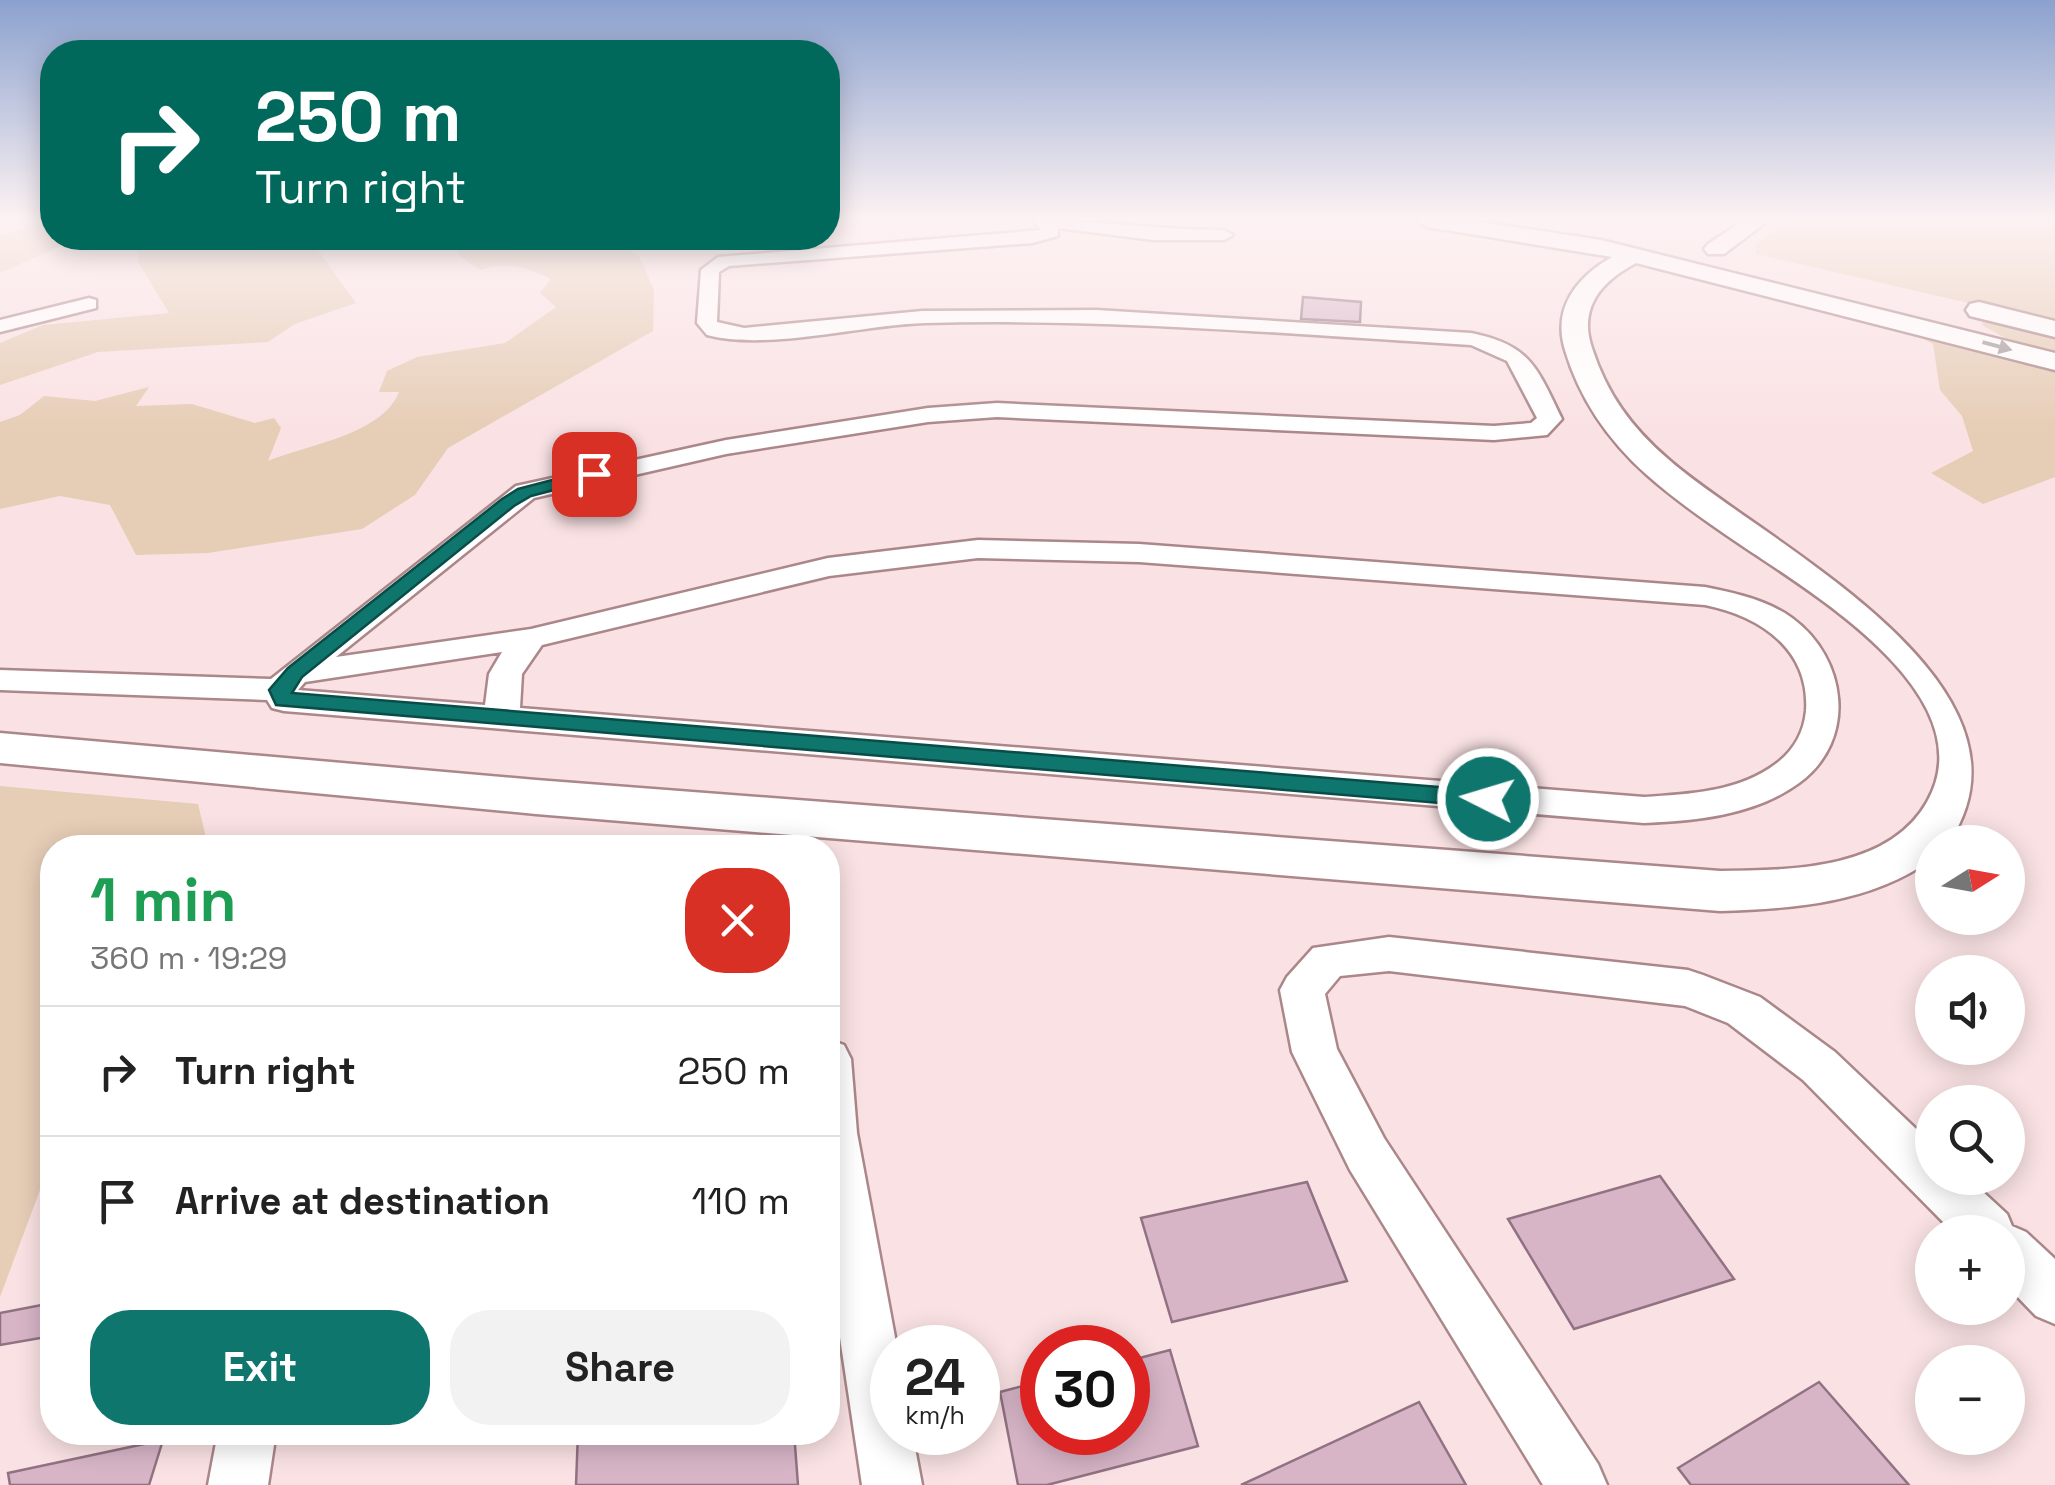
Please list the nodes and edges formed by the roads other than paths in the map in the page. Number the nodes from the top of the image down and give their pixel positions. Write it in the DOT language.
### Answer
graph roads {
  1 [pos="709,289"];
  2 [pos="1588,289"];
  3 [pos="1794,289"];
  4 [pos="1912,298"];
  5 [pos="89,304"];
  6 [pos="1958,306"];
  7 [pos="1872,313"];
  8 [pos="0,326"];
  9 [pos="2055,328"];
  10 [pos="2055,362"];
  11 [pos="531,638"];
  12 [pos="0,680"];
  13 [pos="288,682"];
  14 [pos="505,718"];
  15 [pos="0,748"];
  16 [pos="1915,1159"];
  17 [pos="840,1175"];
  18 [pos="1952,1195"];
  19 [pos="1972,1215"];
  20 [pos="2025,1267"];
  21 [pos="2055,1296"];
  22 [pos="245,1445"];
  23 [pos="238,1485"];
  24 [pos="892,1485"];
  25 [pos="1578,1485"];
  1 -- 13 [label="street"];
  2 -- 15 [label="street"];
  3 -- 7 [label="street"];
  4 -- 7 [label="street"];
  5 -- 8 [label="street"];
  6 -- 9 [label="street"];
  7 -- 10 [label="street, one-way"];
  11 -- 13 [label="street"];
  11 -- 14 [label="street"];
  11 -- 14 [label="street"];
  12 -- 13 [label="street"];
  13 -- 14 [label="street"];
  16 -- 25 [label="street"];
  17 -- 24 [label="street"];
  18 -- 19 [label="street"];
  20 -- 21 [label="street"];
  22 -- 23 [label="street"];
}
